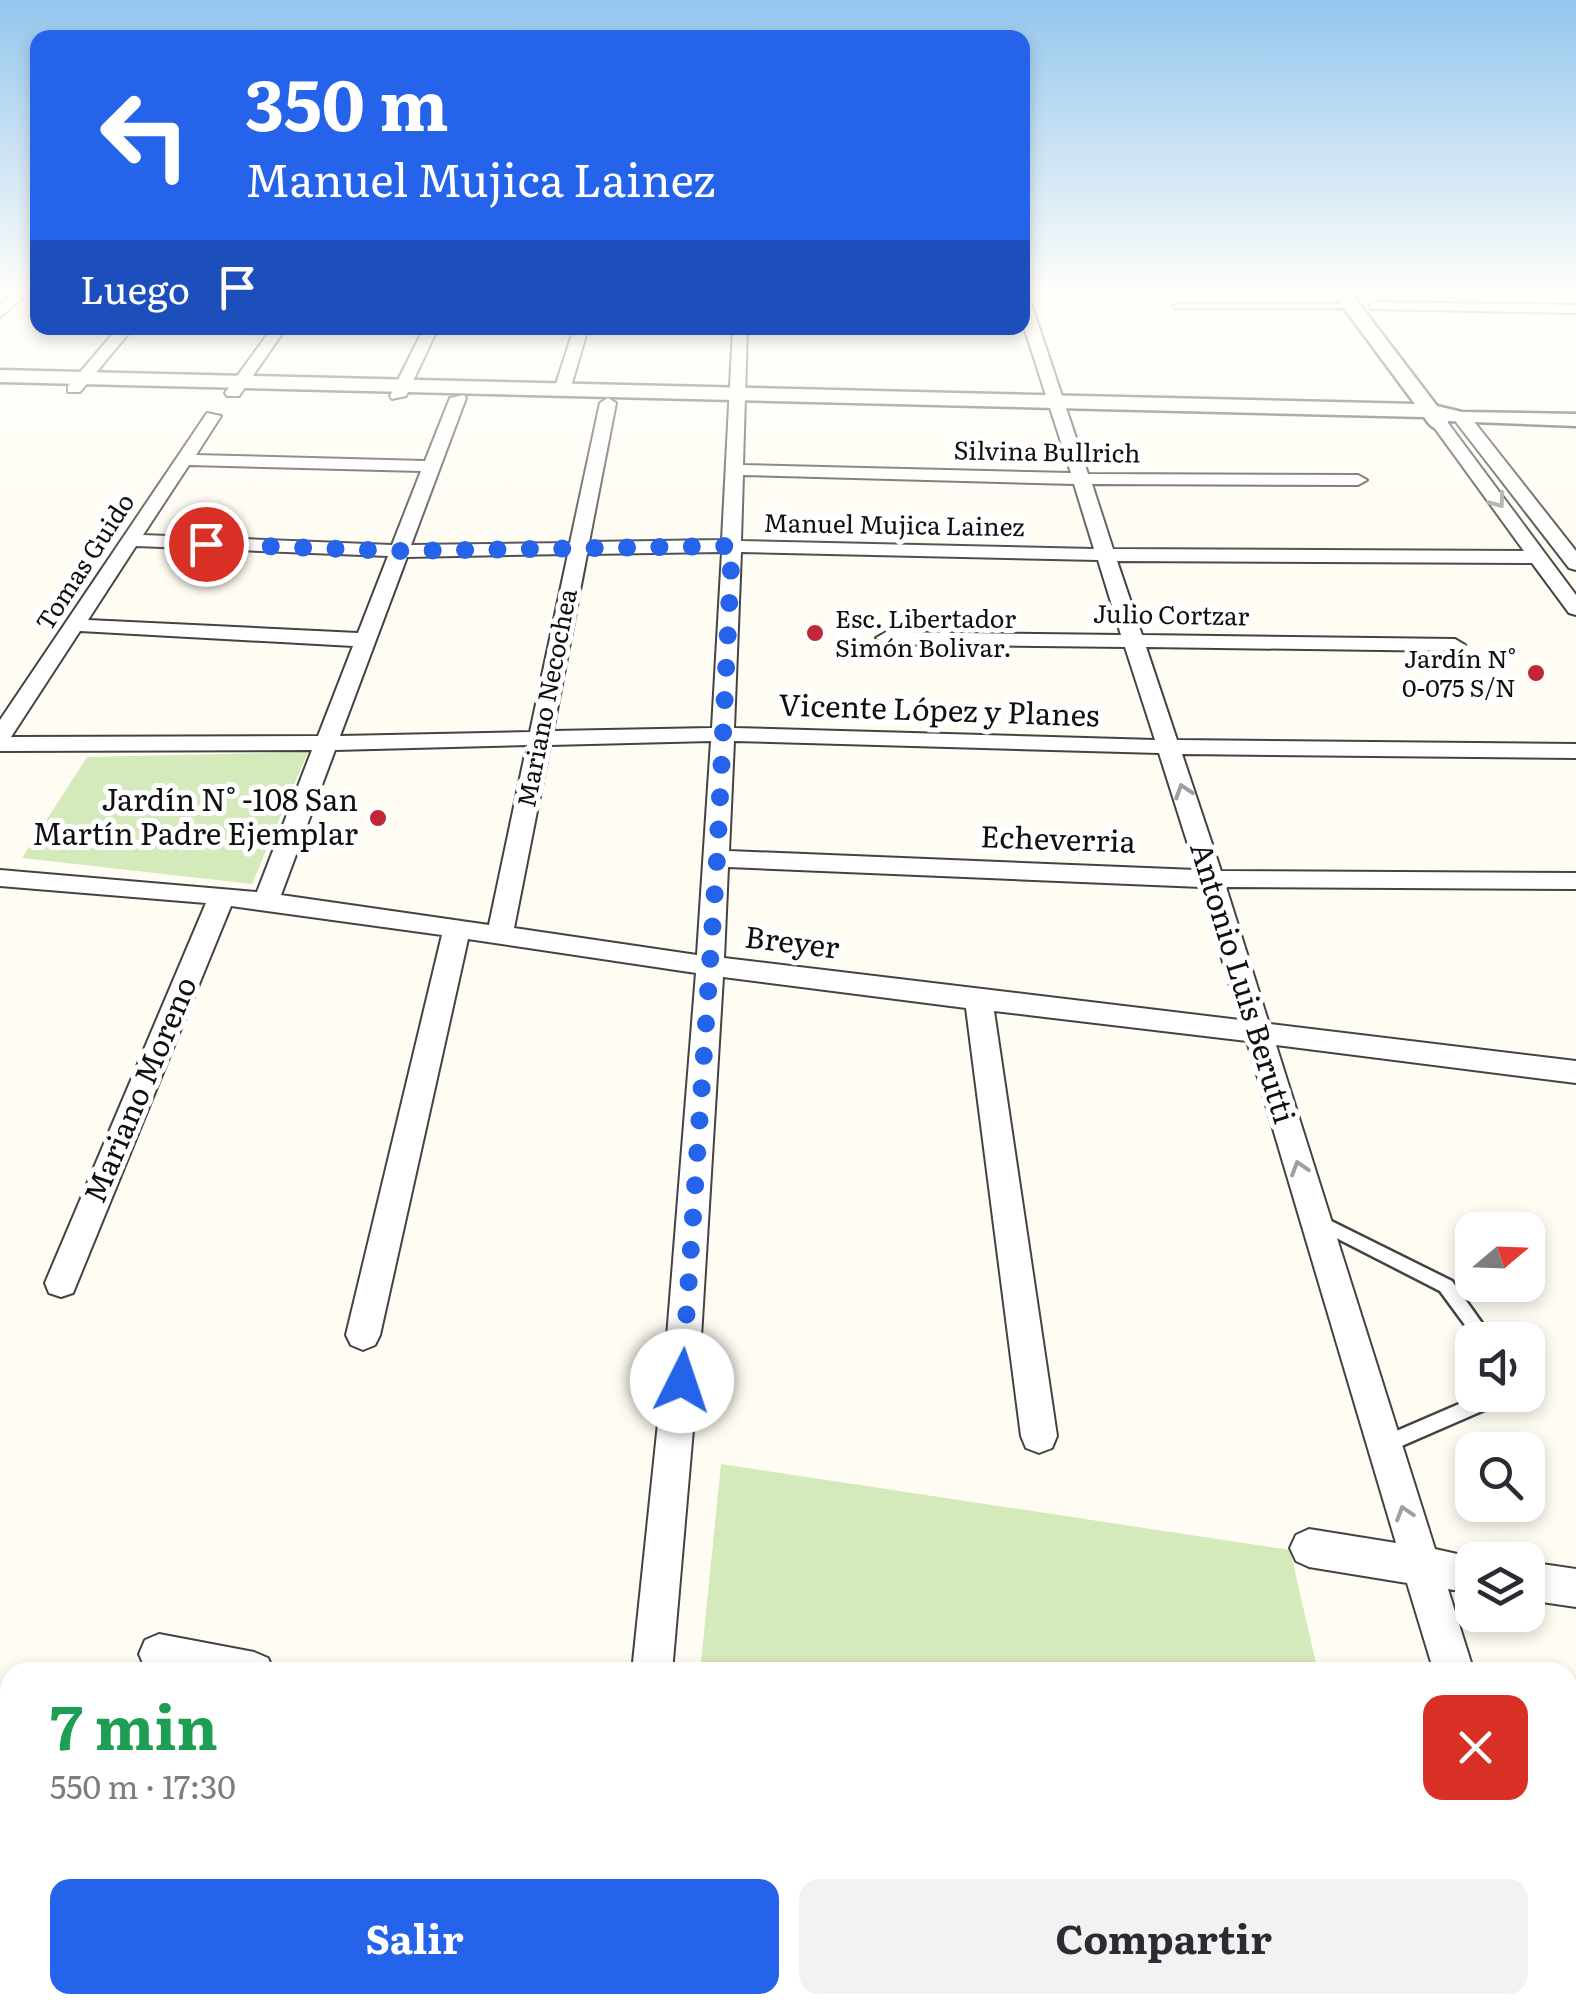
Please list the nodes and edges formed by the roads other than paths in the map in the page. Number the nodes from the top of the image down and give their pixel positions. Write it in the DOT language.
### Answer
graph roads {
  1 [pos="28,386"];
  2 [pos="181,386"];
  3 [pos="402,386"];
  4 [pos="563,386"];
  5 [pos="738,386"];
  6 [pos="1052,386"];
  7 [pos="1415,386"];
  8 [pos="1434,386"];
  9 [pos="0,387"];
  10 [pos="237,387"];
  11 [pos="562,390"];
  12 [pos="400,391"];
  13 [pos="458,398"];
  14 [pos="738,400"];
  15 [pos="608,402"];
  16 [pos="1060,408"];
  17 [pos="213,416"];
  18 [pos="1435,417"];
  19 [pos="1462,418"];
  20 [pos="1576,420"];
  21 [pos="183,460"];
  22 [pos="431,466"];
  23 [pos="736,470"];
  24 [pos="1084,479"];
  25 [pos="1358,480"];
  26 [pos="129,540"];
  27 [pos="732,546"];
  28 [pos="577,548"];
  29 [pos="398,551"];
  30 [pos="1108,555"];
  31 [pos="1539,557"];
  32 [pos="1576,564"];
  33 [pos="1576,609"];
  34 [pos="73,626"];
  35 [pos="886,638"];
  36 [pos="364,640"];
  37 [pos="1135,643"];
  38 [pos="1455,646"];
  39 [pos="724,734"];
  40 [pos="539,738"];
  41 [pos="0,740"];
  42 [pos="326,744"];
  43 [pos="1169,747"];
  44 [pos="1576,751"];
  45 [pos="717,859"];
  46 [pos="0,878"];
  47 [pos="1211,879"];
  48 [pos="1576,881"];
  49 [pos="221,898"];
  50 [pos="266,904"];
  51 [pos="458,929"];
  52 [pos="500,934"];
  53 [pos="710,966"];
  54 [pos="979,999"];
  55 [pos="1258,1032"];
  56 [pos="1575,1074"];
  57 [pos="1314,1218"];
  58 [pos="60,1283"];
  59 [pos="1473,1322"];
  60 [pos="363,1336"];
  61 [pos="1460,1412"];
  62 [pos="1039,1436"];
  63 [pos="1384,1445"];
  64 [pos="1309,1548"];
  65 [pos="1420,1566"];
  66 [pos="1455,1571"];
  67 [pos="1545,1584"];
  68 [pos="1576,1588"];
  69 [pos="159,1654"];
  70 [pos="201,1662"];
  71 [pos="653,1662"];
  72 [pos="1451,1662"];
  1 -- 9 [label="street"];
  2 -- 10 [label="street"];
  3 -- 12 [label="street"];
  4 -- 11 [label="street"];
  5 -- 14 [label="street"];
  6 -- 16 [label="street, Antonio Luis Berutti"];
  7 -- 18 [label="street"];
  8 -- 19 [label="street"];
  10 -- 12 [label="street"];
  11 -- 12 [label="street"];
  11 -- 14 [label="street"];
  12 -- 13 [label="street"];
  13 -- 15 [label="street"];
  13 -- 22 [label="street"];
  14 -- 15 [label="street"];
  14 -- 16 [label="street"];
  14 -- 23 [label="street"];
  15 -- 28 [label="street, Mariano Necochea"];
  16 -- 18 [label="street"];
  16 -- 24 [label="street, Antonio Luis Berutti"];
  17 -- 21 [label="street, Tomas Guido"];
  18 -- 19 [label="street"];
  18 -- 31 [label="street, one-way"];
  19 -- 20 [label="street"];
  19 -- 32 [label="street"];
  21 -- 22 [label="street"];
  21 -- 26 [label="street, Tomas Guido"];
  22 -- 29 [label="street"];
  23 -- 24 [label="street, Silvina Bullrich"];
  23 -- 27 [label="street"];
  24 -- 25 [label="street, Silvina Bullrich"];
  24 -- 30 [label="street, Antonio Luis Berutti"];
  26 -- 29 [label="street, Manuel Mujica Lainez"];
  26 -- 34 [label="street, Tomas Guido"];
  27 -- 28 [label="street, Manuel Mujica Lainez"];
  27 -- 30 [label="street, Manuel Mujica Lainez"];
  27 -- 39 [label="street"];
  28 -- 29 [label="street, Manuel Mujica Lainez"];
  28 -- 40 [label="street, Mariano Necochea"];
  29 -- 36 [label="street"];
  30 -- 31 [label="street, Manuel Mujica Lainez"];
  30 -- 37 [label="street, Antonio Luis Berutti"];
  31 -- 33 [label="street"];
  34 -- 36 [label="street"];
  34 -- 41 [label="street, Tomas Guido"];
  35 -- 37 [label="street, Julio Cortzar"];
  36 -- 42 [label="street"];
  37 -- 38 [label="street, Julio Cortzar"];
  37 -- 43 [label="street, Antonio Luis Berutti"];
  39 -- 40 [label="street, Vicente López y Planes"];
  39 -- 43 [label="street, Vicente López y Planes"];
  39 -- 45 [label="street"];
  40 -- 42 [label="street, Vicente López y Planes"];
  40 -- 52 [label="street, Mariano Necochea"];
  41 -- 42 [label="street, Vicente López y Planes"];
  42 -- 50 [label="street"];
  43 -- 44 [label="street, Vicente López y Planes"];
  47 -- 43 [label="street, Antonio Luis Berutti, one-way"];
  45 -- 47 [label="street, Echeverria"];
  45 -- 53 [label="street"];
  46 -- 49 [label="street, Breyer"];
  47 -- 48 [label="street, Echeverria"];
  47 -- 55 [label="street, Antonio Luis Berutti"];
  49 -- 50 [label="street, Breyer"];
  49 -- 58 [label="street, Mariano Moreno"];
  50 -- 51 [label="street, Breyer"];
  51 -- 52 [label="street, Breyer"];
  51 -- 60 [label="street"];
  52 -- 53 [label="street, Breyer"];
  53 -- 54 [label="street, Breyer"];
  53 -- 71 [label="street"];
  54 -- 55 [label="street, Breyer"];
  54 -- 62 [label="street"];
  55 -- 56 [label="street, Breyer"];
  57 -- 55 [label="street, Antonio Luis Berutti, one-way"];
  57 -- 59 [label="lane"];
  57 -- 63 [label="street, Antonio Luis Berutti"];
  61 -- 63 [label="lane"];
  65 -- 63 [label="street, Antonio Luis Berutti, one-way"];
  64 -- 65 [label="street"];
  65 -- 66 [label="street"];
  65 -- 72 [label="street, Antonio Luis Berutti"];
  67 -- 68 [label="street"];
  69 -- 70 [label="street"];
}
